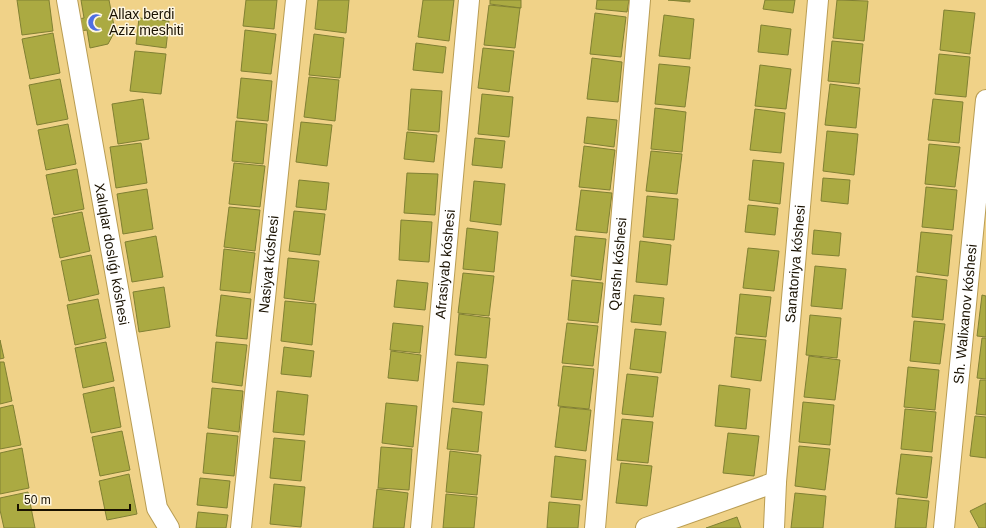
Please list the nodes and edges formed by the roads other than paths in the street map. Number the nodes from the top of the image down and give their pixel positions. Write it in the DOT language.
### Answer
graph roads {
  1 [pos="68,0"];
  2 [pos="296,0"];
  3 [pos="469,0"];
  4 [pos="640,0"];
  5 [pos="818,0"];
  6 [pos="986,100"];
  7 [pos="776,482"];
  8 [pos="169,528"];
  9 [pos="241,528"];
  10 [pos="421,528"];
  11 [pos="594,528"];
  12 [pos="646,528"];
  13 [pos="774,528"];
  14 [pos="944,528"];
  1 -- 8 [label="street, Xalıqlar doslıǵı kóshesi"];
  2 -- 9 [label="street, Nasiyat kóshesi"];
  3 -- 10 [label="street, Afrasiyab kóshesi"];
  4 -- 11 [label="street, Qarshı kóshesi"];
  5 -- 7 [label="street, Sanatoriya kóshesi"];
  6 -- 14 [label="street, Sh. Walixanov kóshesi"];
  7 -- 12 [label="street"];
  7 -- 13 [label="street, Sanatoriya kóshesi"];
}
